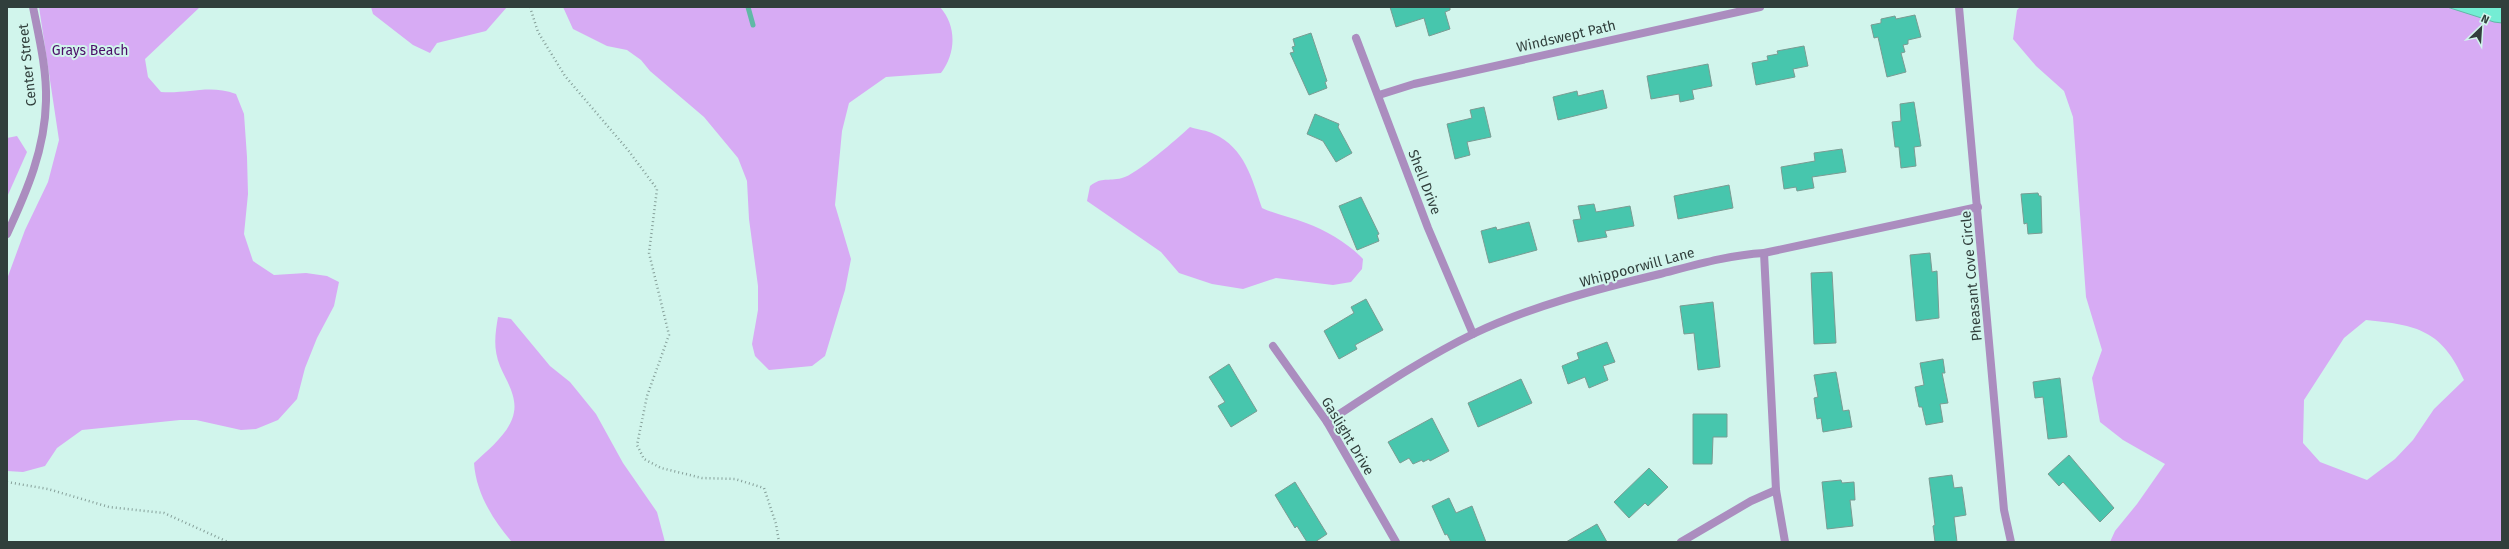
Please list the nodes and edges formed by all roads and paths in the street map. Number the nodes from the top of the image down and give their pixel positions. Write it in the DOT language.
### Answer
graph roads {
  1 [pos="34,7"];
  2 [pos="530,7"];
  3 [pos="1760,7"];
  4 [pos="1959,7"];
  5 [pos="1356,38"];
  6 [pos="1379,95"];
  7 [pos="1978,207"];
  8 [pos="7,234"];
  9 [pos="1764,253"];
  10 [pos="1473,334"];
  11 [pos="1273,346"];
  12 [pos="1327,422"];
  13 [pos="7,482"];
  14 [pos="1776,490"];
  15 [pos="228,542"];
  16 [pos="779,542"];
  17 [pos="1396,542"];
  18 [pos="1681,542"];
  19 [pos="1785,542"];
  20 [pos="2011,542"];
  1 -- 8 [label="street, Center Street"];
  2 -- 16 [label="path"];
  3 -- 6 [label="street, Windswept Path"];
  4 -- 7 [label="street, Pheasant Cove Circle"];
  5 -- 6 [label="street, Shell Drive"];
  6 -- 10 [label="street, Shell Drive"];
  7 -- 9 [label="street, Whippoorwill Lane"];
  7 -- 20 [label="street, Pheasant Cove Circle"];
  9 -- 10 [label="street, Whippoorwill Lane"];
  9 -- 14 [label="street"];
  10 -- 12 [label="street, Whippoorwill Lane"];
  11 -- 12 [label="street, Gaslight Drive"];
  12 -- 17 [label="street, Gaslight Drive"];
  13 -- 15 [label="path"];
  14 -- 18 [label="street"];
  14 -- 19 [label="street"];
}
